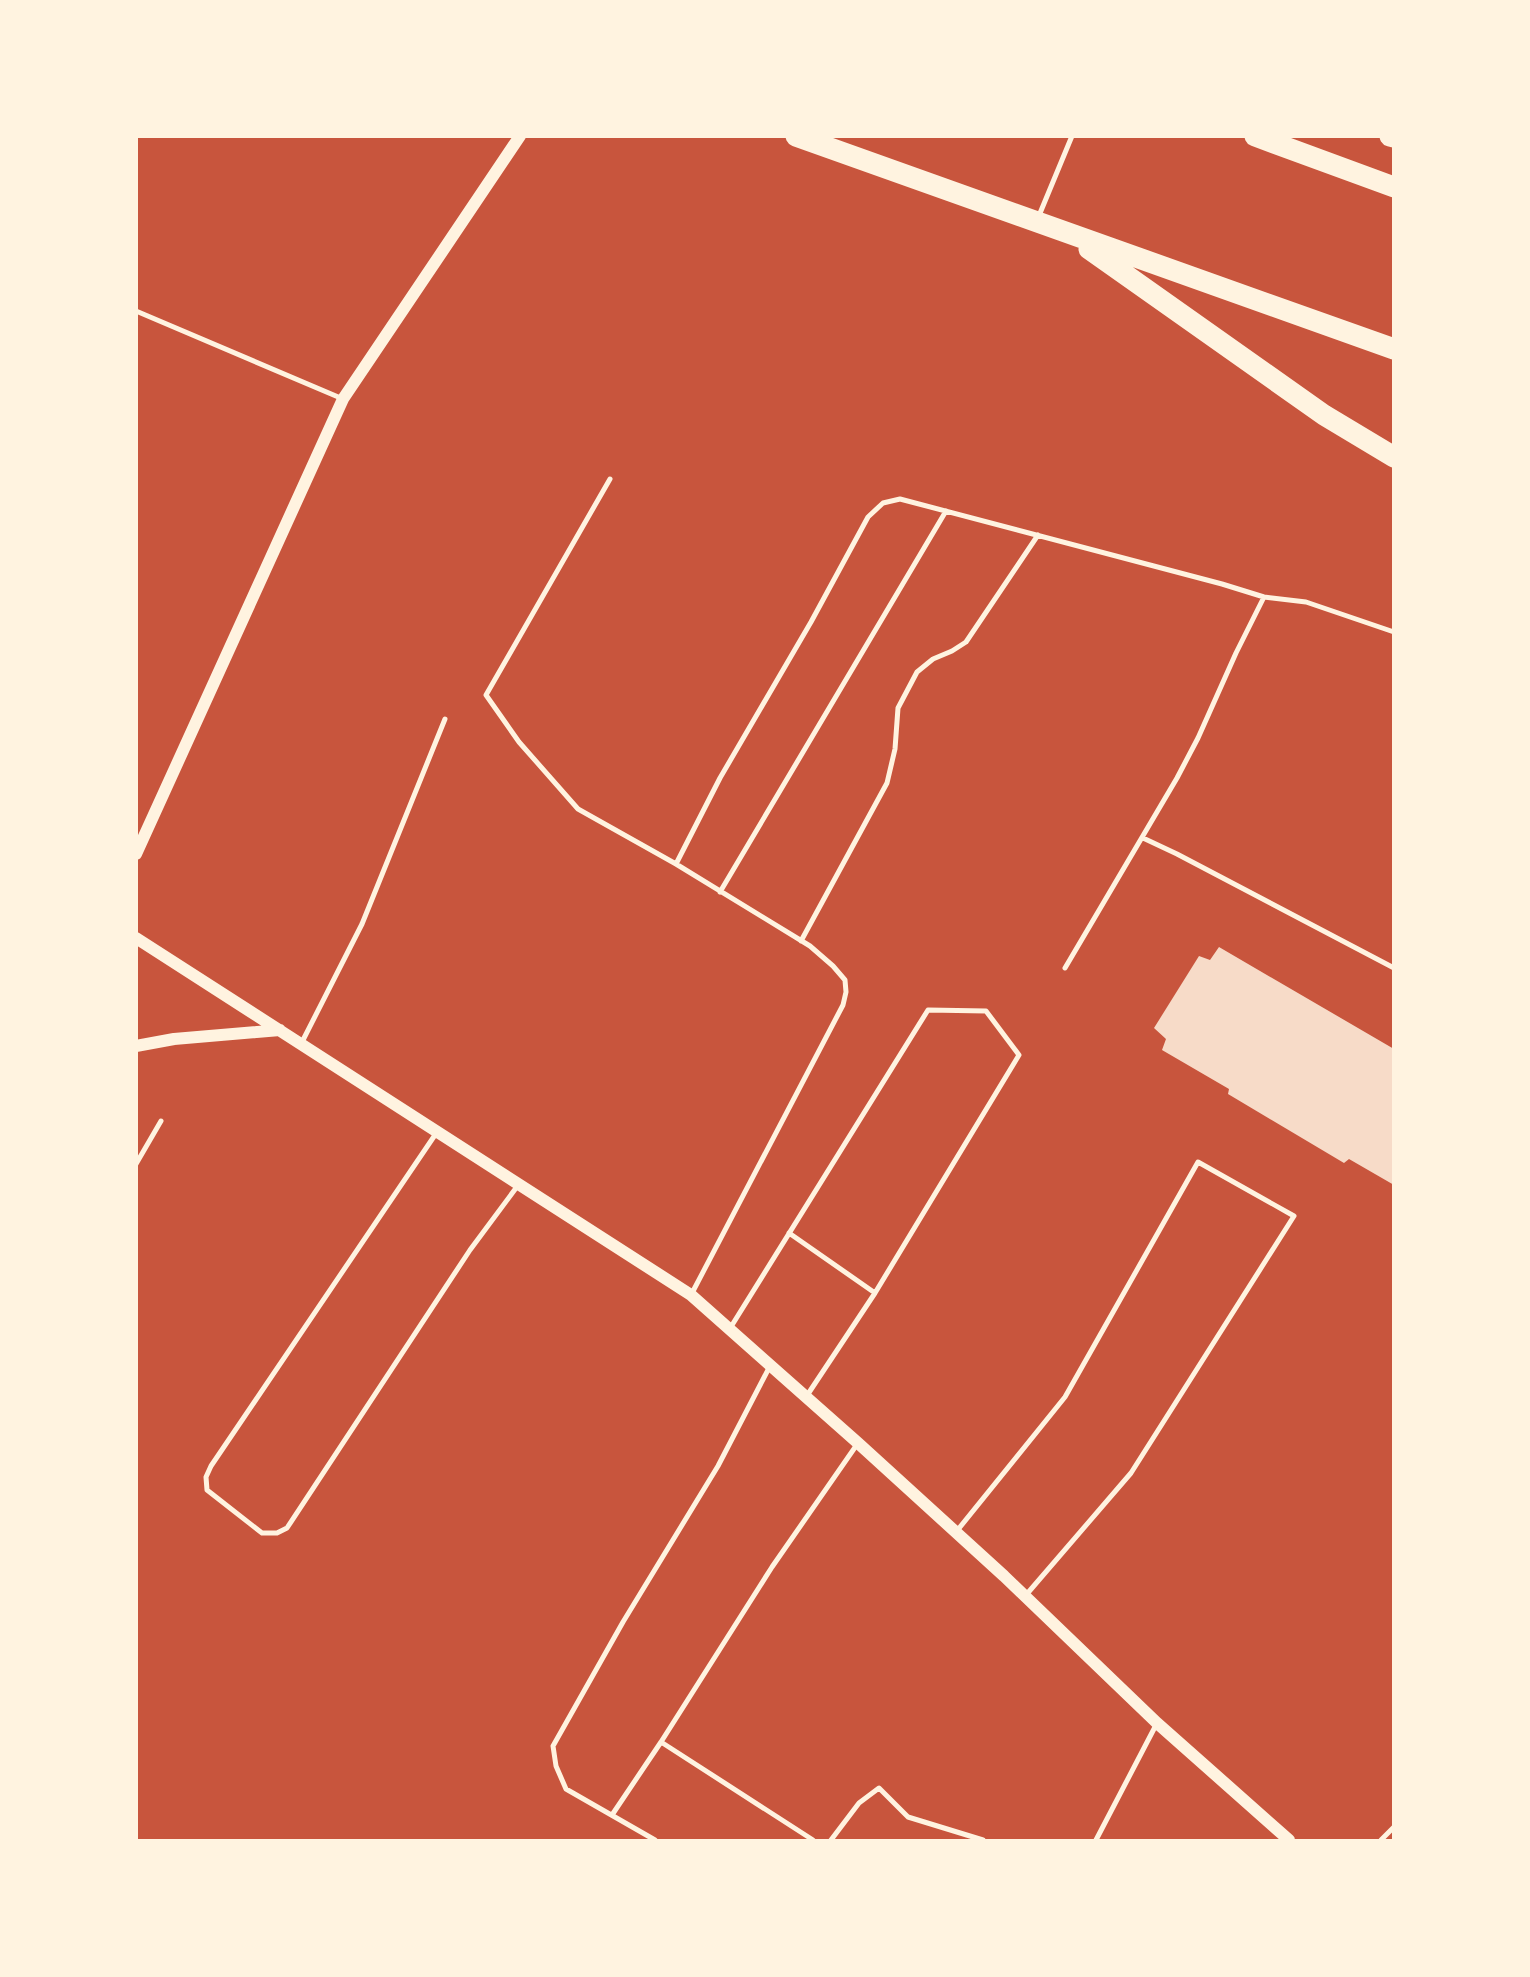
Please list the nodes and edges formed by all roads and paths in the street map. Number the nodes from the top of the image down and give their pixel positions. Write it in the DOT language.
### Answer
graph roads {
  1 [pos="520,136"];
  2 [pos="796,136"];
  3 [pos="1072,136"];
  4 [pos="1255,136"];
  5 [pos="1394,187"];
  6 [pos="1037,222"];
  7 [pos="1067,233"];
  8 [pos="136,311"];
  9 [pos="1394,349"];
  10 [pos="343,399"];
  11 [pos="1394,457"];
  12 [pos="610,480"];
  13 [pos="946,511"];
  14 [pos="1038,535"];
  15 [pos="1264,597"];
  16 [pos="1394,632"];
  17 [pos="445,719"];
  18 [pos="150,824"];
  19 [pos="136,830"];
  20 [pos="1143,838"];
  21 [pos="136,854"];
  22 [pos="676,864"];
  23 [pos="720,892"];
  24 [pos="136,938"];
  25 [pos="801,941"];
  26 [pos="1065,968"];
  27 [pos="1394,968"];
  28 [pos="280,1030"];
  29 [pos="301,1044"];
  30 [pos="136,1046"];
  31 [pos="161,1121"];
  32 [pos="438,1131"];
  33 [pos="136,1164"];
  34 [pos="519,1184"];
  35 [pos="789,1233"];
  36 [pos="875,1293"];
  37 [pos="691,1296"];
  38 [pos="729,1330"];
  39 [pos="770,1366"];
  40 [pos="806,1397"];
  41 [pos="858,1443"];
  42 [pos="956,1532"];
  43 [pos="1025,1596"];
  44 [pos="1157,1723"];
  45 [pos="661,1742"];
  46 [pos="612,1815"];
  47 [pos="1394,1827"];
  48 [pos="655,1840"];
  49 [pos="813,1840"];
  50 [pos="831,1840"];
  51 [pos="983,1840"];
  52 [pos="1096,1840"];
  53 [pos="1289,1840"];
  54 [pos="1381,1840"];
  1 -- 10 [label="street"];
  2 -- 6 [label="highway"];
  3 -- 6 [label="lane"];
  4 -- 5 [label="highway"];
  6 -- 7 [label="highway"];
  7 -- 9 [label="highway"];
  7 -- 11 [label="highway"];
  8 -- 10 [label="lane"];
  10 -- 18 [label="street"];
  12 -- 22 [label="lane"];
  13 -- 14 [label="lane"];
  13 -- 22 [label="lane"];
  13 -- 23 [label="lane"];
  14 -- 15 [label="lane"];
  14 -- 25 [label="lane"];
  15 -- 16 [label="lane"];
  15 -- 20 [label="lane"];
  17 -- 29 [label="lane"];
  18 -- 19 [label="street"];
  18 -- 21 [label="street"];
  20 -- 26 [label="lane"];
  20 -- 27 [label="lane"];
  22 -- 23 [label="lane"];
  23 -- 25 [label="lane"];
  24 -- 28 [label="street"];
  25 -- 37 [label="lane"];
  28 -- 29 [label="street"];
  28 -- 30 [label="street"];
  29 -- 32 [label="street"];
  31 -- 33 [label="lane"];
  32 -- 34 [label="street"];
  32 -- 34 [label="lane"];
  34 -- 37 [label="street"];
  35 -- 36 [label="lane"];
  35 -- 36 [label="lane"];
  35 -- 38 [label="lane"];
  36 -- 40 [label="lane"];
  37 -- 38 [label="street"];
  38 -- 39 [label="street"];
  39 -- 40 [label="street"];
  39 -- 46 [label="lane"];
  40 -- 41 [label="street"];
  41 -- 42 [label="street"];
  41 -- 45 [label="lane"];
  42 -- 43 [label="street"];
  42 -- 43 [label="lane"];
  43 -- 44 [label="street"];
  44 -- 52 [label="lane"];
  44 -- 53 [label="street"];
  45 -- 46 [label="lane"];
  45 -- 49 [label="lane"];
  46 -- 48 [label="lane"];
  47 -- 54 [label="lane"];
  50 -- 51 [label="lane"];
}
